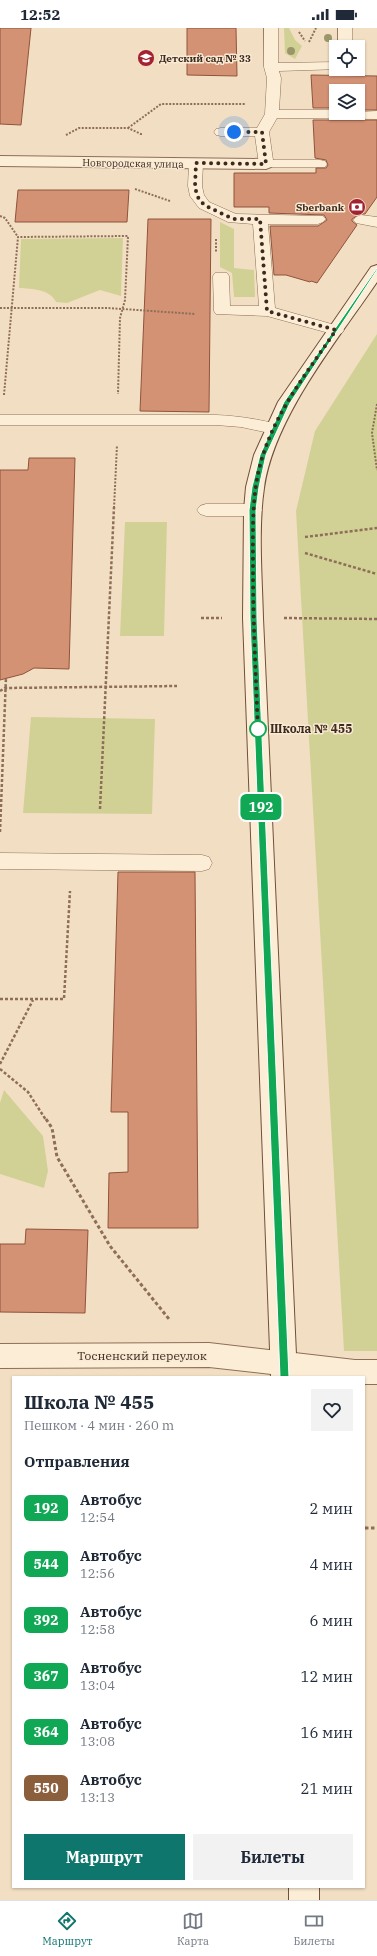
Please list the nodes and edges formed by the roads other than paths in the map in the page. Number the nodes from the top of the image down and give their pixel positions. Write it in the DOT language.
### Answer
graph roads {
  1 [pos="271,28"];
  2 [pos="345,28"];
  3 [pos="345,40"];
  4 [pos="329,66"];
  5 [pos="271,67"];
  6 [pos="272,109"];
  7 [pos="377,115"];
  8 [pos="221,132"];
  9 [pos="262,132"];
  10 [pos="0,161"];
  11 [pos="196,163"];
  12 [pos="266,164"];
  13 [pos="320,164"];
  14 [pos="260,219"];
  15 [pos="318,219"];
  16 [pos="361,220"];
  17 [pos="377,222"];
  18 [pos="377,270"];
  19 [pos="221,276"];
  20 [pos="267,311"];
  21 [pos="336,330"];
  22 [pos="1,420"];
  23 [pos="274,429"];
  24 [pos="206,510"];
  25 [pos="253,510"];
  26 [pos="0,861"];
  27 [pos="202,863"];
  28 [pos="0,1356"];
  29 [pos="284,1370"];
  30 [pos="377,1372"];
  31 [pos="304,1888"];
  32 [pos="304,1900"];
  1 -- 5 [label="lane"];
  2 -- 3 [label="lane"];
  4 -- 5 [label="lane"];
  5 -- 6 [label="lane"];
  6 -- 7 [label="lane"];
  6 -- 9 [label="lane"];
  8 -- 9 [label="lane"];
  9 -- 12 [label="lane"];
  10 -- 11 [label="street, Новгородская улица"];
  11 -- 12 [label="street, Новгородская улица"];
  11 -- 14 [label="lane"];
  12 -- 13 [label="lane"];
  14 -- 15 [label="lane"];
  14 -- 20 [label="lane"];
  16 -- 17 [label="lane"];
  18 -- 21 [label="street"];
  19 -- 20 [label="lane"];
  20 -- 21 [label="lane"];
  21 -- 23 [label="street"];
  22 -- 23 [label="lane"];
  23 -- 25 [label="street"];
  24 -- 25 [label="lane"];
  25 -- 29 [label="street"];
  26 -- 27 [label="lane"];
  28 -- 29 [label="street, Тосненский переулок"];
  29 -- 30 [label="street, Тосненский переулок"];
  31 -- 32 [label="street"];
}
